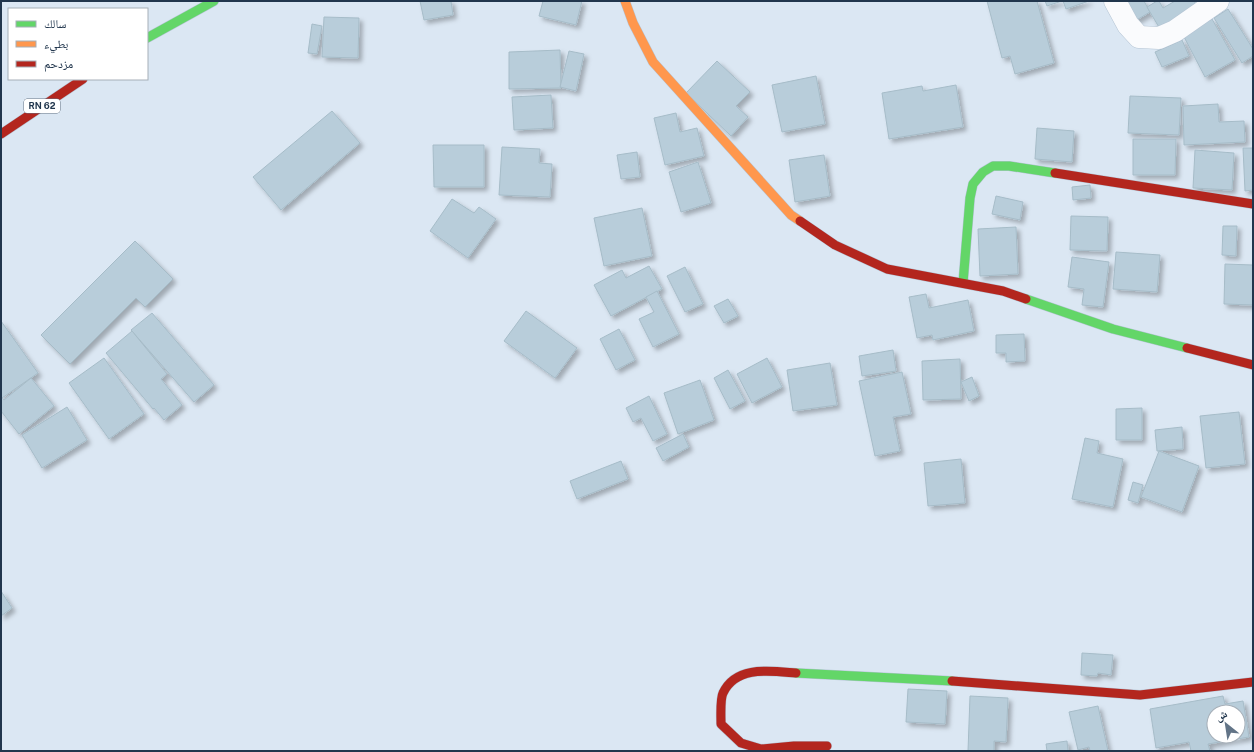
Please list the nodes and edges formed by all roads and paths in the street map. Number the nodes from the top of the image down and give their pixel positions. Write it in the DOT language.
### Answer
graph roads {
  1 [pos="214,1"];
  2 [pos="625,1"];
  3 [pos="1115,1"];
  4 [pos="1218,1"];
  5 [pos="148,37"];
  6 [pos="82,80"];
  7 [pos="1,134"];
  8 [pos="1253,204"];
  9 [pos="963,283"];
  10 [pos="1253,365"];
  11 [pos="1253,682"];
  12 [pos="827,746"];
  1 -- 5 [label="street"];
  2 -- 9 [label="street"];
  3 -- 4 [label="street"];
  6 -- 7 [label="street, RN 62"];
  8 -- 9 [label="street"];
  9 -- 10 [label="street"];
  11 -- 12 [label="street"];
}
